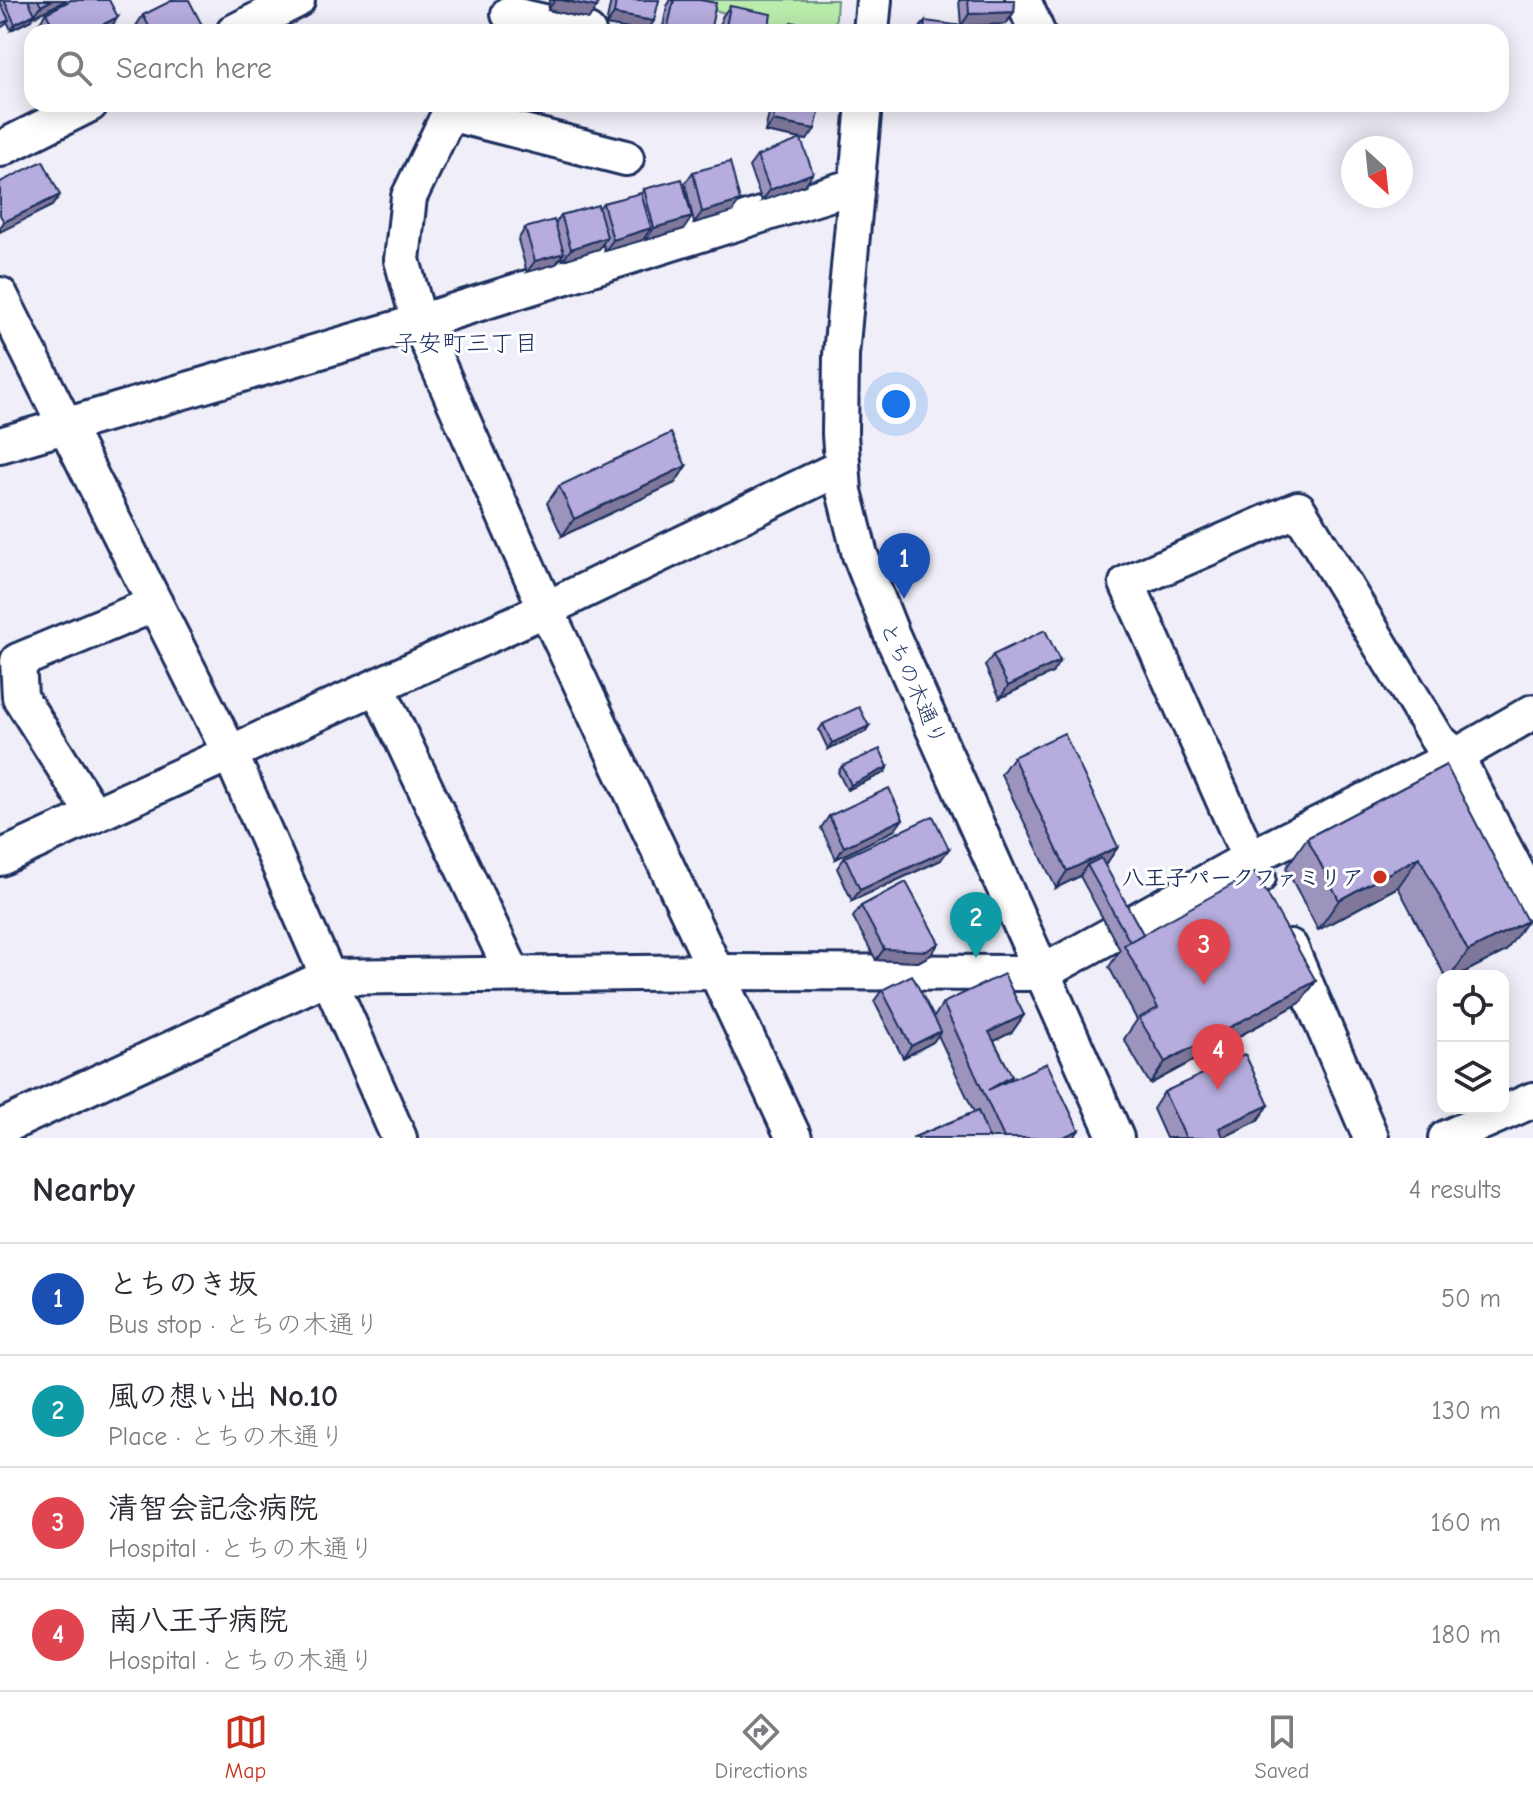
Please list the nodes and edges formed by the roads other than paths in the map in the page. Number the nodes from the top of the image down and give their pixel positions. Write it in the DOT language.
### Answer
graph roads {
  1 [pos="297,0"];
  2 [pos="874,0"];
  3 [pos="1023,0"];
  4 [pos="508,15"];
  5 [pos="250,24"];
  6 [pos="550,24"];
  7 [pos="872,24"];
  8 [pos="1034,24"];
  9 [pos="74,112"];
  10 [pos="451,112"];
  11 [pos="463,112"];
  12 [pos="863,112"];
  13 [pos="0,149"];
  14 [pos="626,158"];
  15 [pos="854,186"];
  16 [pos="0,295"];
  17 [pos="419,322"];
  18 [pos="65,425"];
  19 [pos="0,445"];
  20 [pos="842,467"];
  21 [pos="155,604"];
  22 [pos="546,609"];
  23 [pos="377,686"];
  24 [pos="1533,712"];
  25 [pos="230,753"];
  26 [pos="1456,756"];
  27 [pos="94,815"];
  28 [pos="0,858"];
  29 [pos="1250,858"];
  30 [pos="1533,903"];
  31 [pos="715,972"];
  32 [pos="1042,973"];
  33 [pos="513,974"];
  34 [pos="327,977"];
  35 [pos="1533,1100"];
  36 [pos="12,1129"];
  37 [pos="399,1138"];
  38 [pos="794,1138"];
  39 [pos="1116,1138"];
  40 [pos="1371,1138"];
  41 [pos="1446,1138"];
  1 -- 5 [label="street"];
  2 -- 7 [label="street"];
  3 -- 8 [label="street"];
  4 -- 6 [label="street"];
  9 -- 13 [label="street"];
  10 -- 17 [label="street"];
  11 -- 14 [label="street"];
  12 -- 15 [label="street, とちの木通り"];
  15 -- 17 [label="street"];
  15 -- 20 [label="street, とちの木通り"];
  16 -- 18 [label="street"];
  17 -- 18 [label="street"];
  17 -- 22 [label="street"];
  18 -- 19 [label="street"];
  18 -- 21 [label="street"];
  20 -- 22 [label="street"];
  20 -- 32 [label="street, とちの木通り"];
  21 -- 25 [label="street"];
  21 -- 27 [label="street"];
  22 -- 23 [label="street"];
  22 -- 31 [label="street"];
  23 -- 25 [label="street"];
  23 -- 33 [label="street"];
  24 -- 26 [label="street"];
  25 -- 27 [label="street"];
  25 -- 34 [label="street"];
  26 -- 29 [label="street"];
  26 -- 29 [label="street"];
  26 -- 30 [label="street"];
  27 -- 28 [label="street"];
  29 -- 32 [label="street"];
  29 -- 40 [label="street"];
  31 -- 32 [label="street"];
  31 -- 33 [label="street"];
  31 -- 38 [label="street"];
  32 -- 39 [label="street, とちの木通り"];
  33 -- 34 [label="street"];
  34 -- 36 [label="street"];
  34 -- 37 [label="street"];
  35 -- 41 [label="street"];
}
